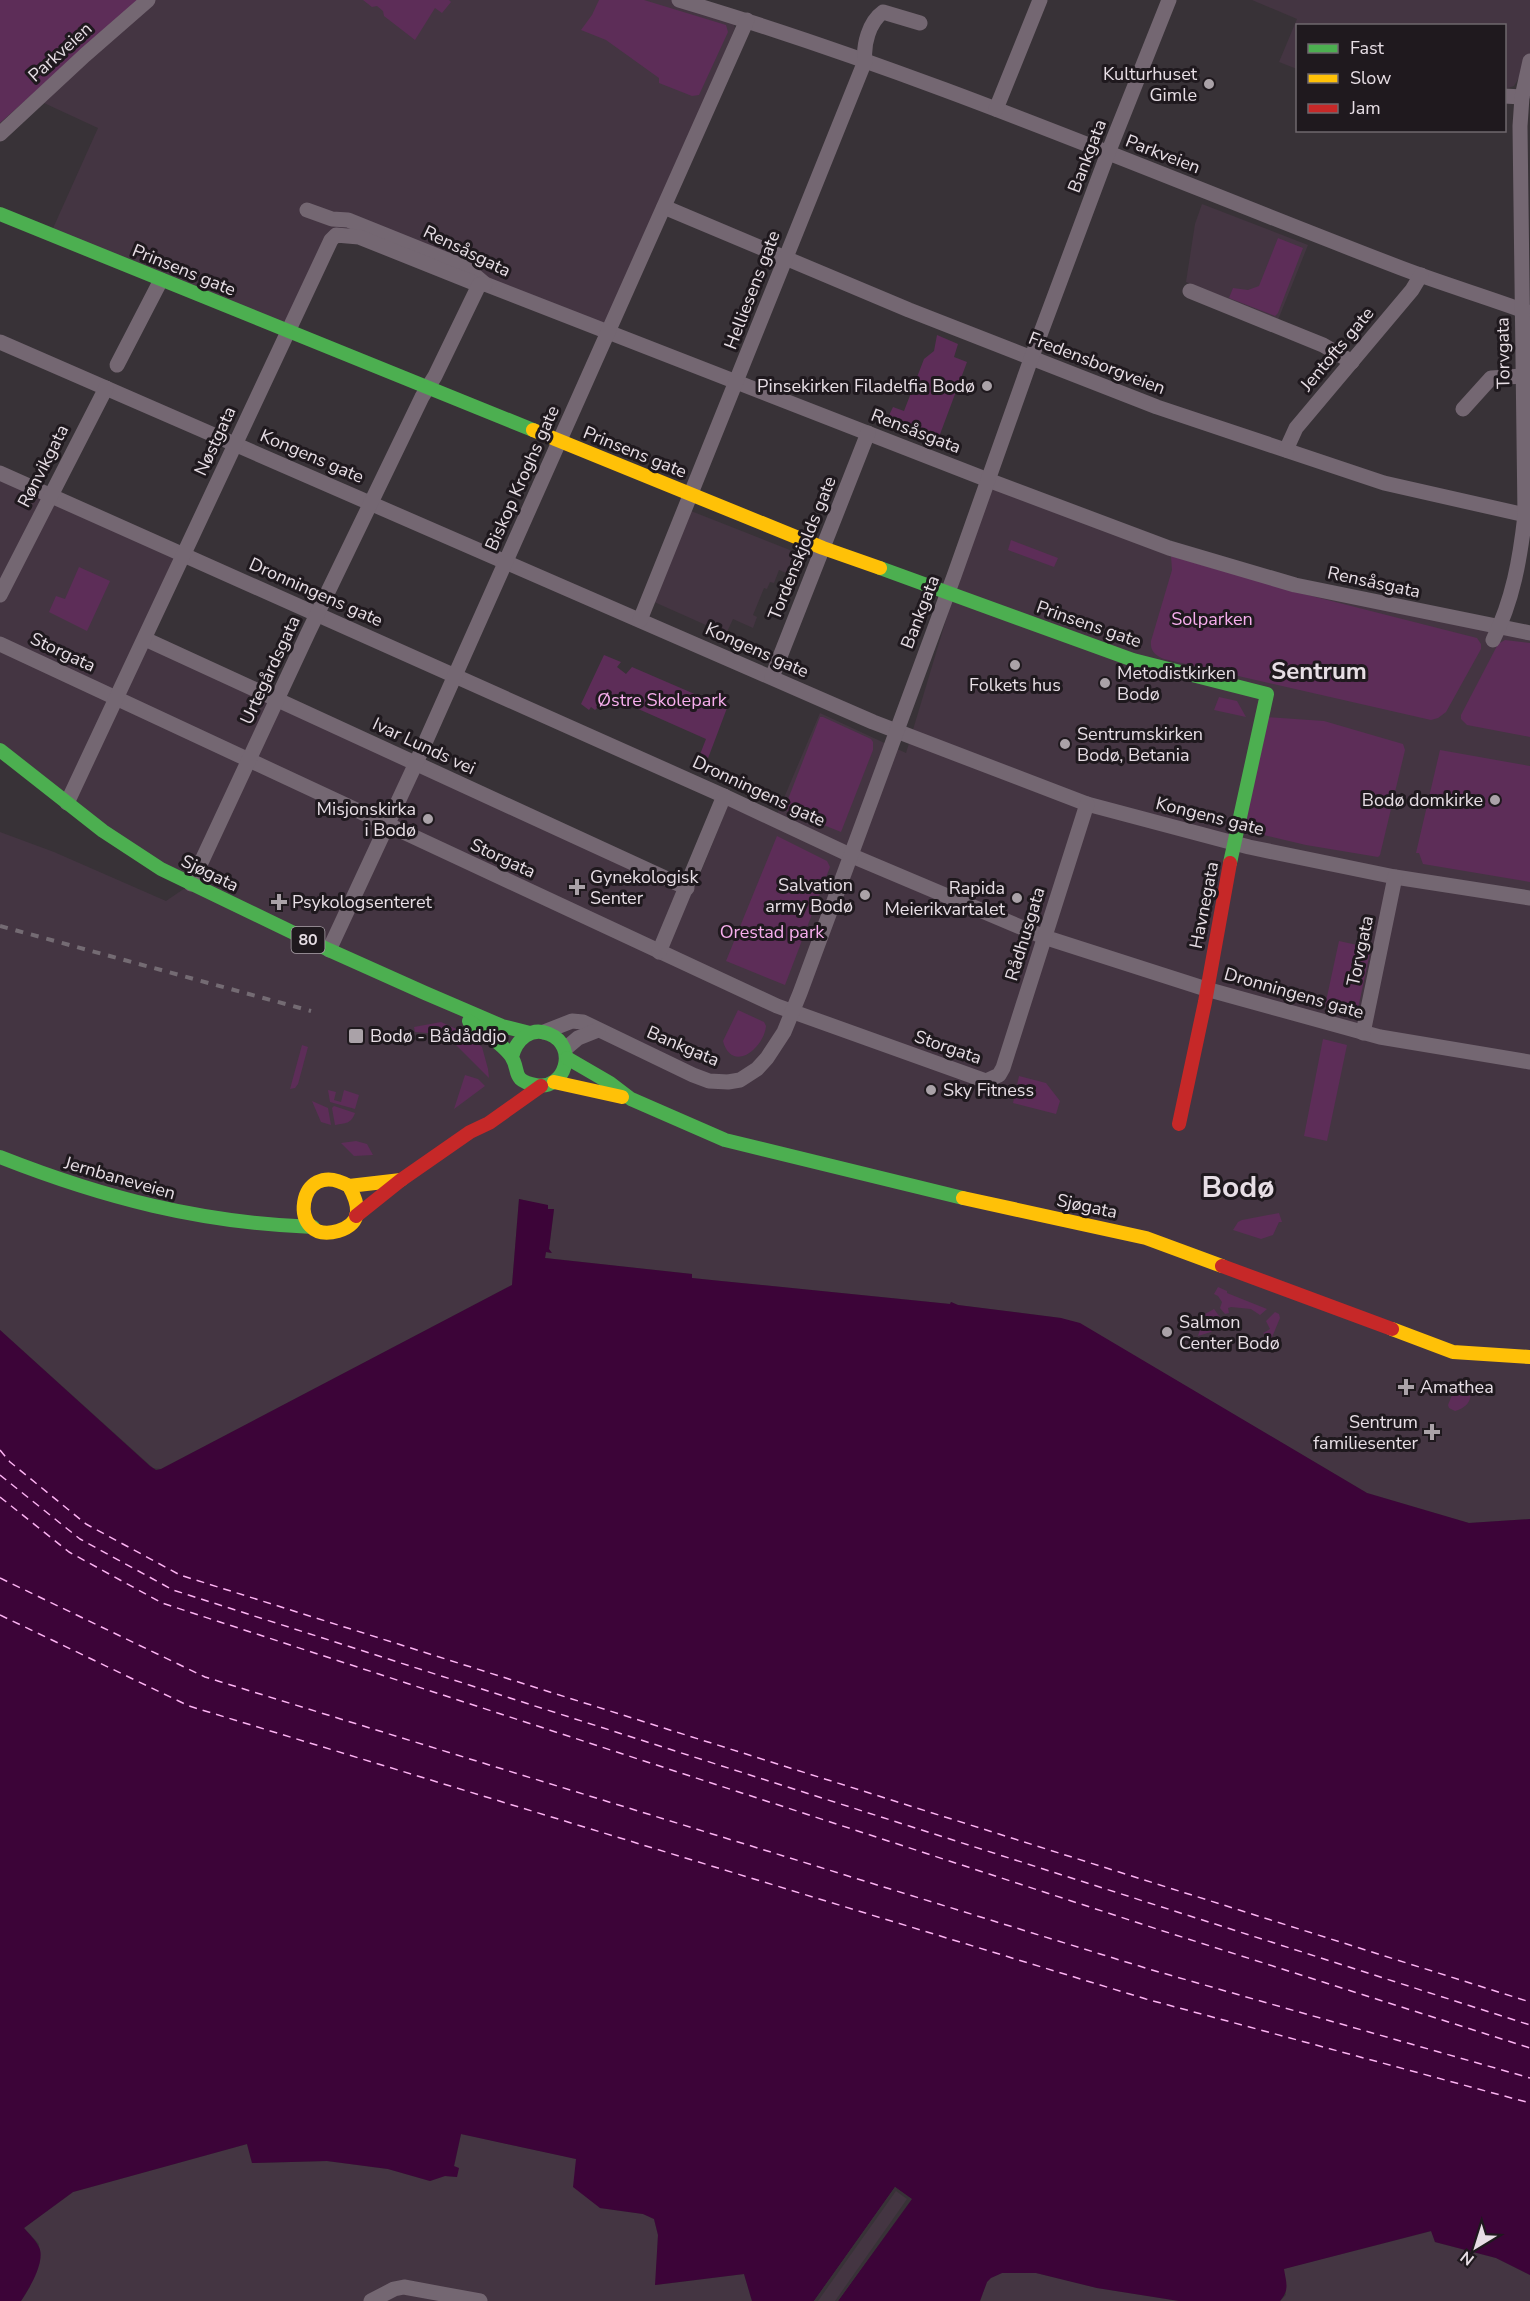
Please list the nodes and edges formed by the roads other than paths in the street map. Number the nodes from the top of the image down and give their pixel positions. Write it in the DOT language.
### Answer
graph roads {
  1 [pos="148,0"];
  2 [pos="679,0"];
  3 [pos="1040,0"];
  4 [pos="1169,0"];
  5 [pos="747,20"];
  6 [pos="920,23"];
  7 [pos="865,61"];
  8 [pos="1530,61"];
  9 [pos="1506,96"];
  10 [pos="1522,97"];
  11 [pos="996,108"];
  12 [pos="0,134"];
  13 [pos="1108,153"];
  14 [pos="664,207"];
  15 [pos="307,210"];
  16 [pos="0,214"];
  17 [pos="785,259"];
  18 [pos="1421,275"];
  19 [pos="160,280"];
  20 [pos="482,284"];
  21 [pos="1190,291"];
  22 [pos="1526,311"];
  23 [pos="289,330"];
  24 [pos="608,331"];
  25 [pos="0,342"];
  26 [pos="1031,359"];
  27 [pos="1352,362"];
  28 [pos="117,365"];
  29 [pos="1523,376"];
  30 [pos="737,382"];
  31 [pos="105,388"];
  32 [pos="428,388"];
  33 [pos="1463,409"];
  34 [pos="868,433"];
  35 [pos="560,441"];
  36 [pos="235,444"];
  37 [pos="1286,450"];
  38 [pos="0,473"];
  39 [pos="988,480"];
  40 [pos="692,494"];
  41 [pos="51,496"];
  42 [pos="373,504"];
  43 [pos="1528,515"];
  44 [pos="823,548"];
  45 [pos="185,555"];
  46 [pos="506,561"];
  47 [pos="948,593"];
  48 [pos="0,595"];
  49 [pos="318,614"];
  50 [pos="640,620"];
  51 [pos="1530,633"];
  52 [pos="1496,634"];
  53 [pos="145,639"];
  54 [pos="0,644"];
  55 [pos="454,676"];
  56 [pos="772,677"];
  57 [pos="1267,694"];
  58 [pos="117,698"];
  59 [pos="278,699"];
  60 [pos="896,731"];
  61 [pos="0,750"];
  62 [pos="249,760"];
  63 [pos="416,763"];
  64 [pos="724,796"];
  65 [pos="67,803"];
  66 [pos="1087,804"];
  67 [pos="387,825"];
  68 [pos="1235,843"];
  69 [pos="850,855"];
  70 [pos="1395,877"];
  71 [pos="191,884"];
  72 [pos="687,888"];
  73 [pos="1530,898"];
  74 [pos="1044,937"];
  75 [pos="329,950"];
  76 [pos="659,952"];
  77 [pos="1206,989"];
  78 [pos="426,993"];
  79 [pos="792,1013"];
  80 [pos="598,1030"];
  81 [pos="537,1033"];
  82 [pos="1363,1033"];
  83 [pos="566,1054"];
  84 [pos="513,1062"];
  85 [pos="1530,1062"];
  86 [pos="999,1076"];
  87 [pos="547,1084"];
  88 [pos="506,1085"];
  89 [pos="632,1099"];
  90 [pos="496,1100"];
  91 [pos="1179,1124"];
  92 [pos="470,1132"];
  93 [pos="0,1156"];
  94 [pos="401,1180"];
  95 [pos="349,1186"];
  96 [pos="305,1196"];
  97 [pos="288,1205"];
  98 [pos="271,1211"];
  99 [pos="356,1216"];
  100 [pos="233,1221"];
  101 [pos="313,1227"];
  102 [pos="1530,1357"];
  103 [pos="371,2301"];
  104 [pos="480,2301"];
  1 -- 12 [label="street, Parkveien"];
  2 -- 5 [label="street, Parkveien"];
  3 -- 11 [label="street"];
  4 -- 13 [label="street, Bankgata"];
  5 -- 7 [label="street, Parkveien"];
  5 -- 14 [label="street, Biskop Kroghs gate"];
  6 -- 7 [label="street, Helliesens gate"];
  7 -- 11 [label="street, Parkveien"];
  7 -- 17 [label="street, Helliesens gate"];
  8 -- 10 [label="street, Torvgata"];
  9 -- 10 [label="street"];
  10 -- 22 [label="street, Torvgata"];
  11 -- 13 [label="street, Parkveien"];
  13 -- 18 [label="street, Parkveien"];
  13 -- 26 [label="street, Bankgata"];
  14 -- 17 [label="street, Fredensborgveien"];
  14 -- 24 [label="street, Biskop Kroghs gate"];
  15 -- 20 [label="street, Rensåsgata"];
  16 -- 19 [label="main road, Prinsens gate"];
  17 -- 26 [label="street, Fredensborgveien"];
  17 -- 30 [label="street, Helliesens gate"];
  18 -- 22 [label="street, Parkveien"];
  18 -- 27 [label="street, Jentofts gate"];
  19 -- 23 [label="main road, Prinsens gate"];
  19 -- 28 [label="street"];
  20 -- 23 [label="street, Nøstgata"];
  20 -- 24 [label="street, Rensåsgata"];
  20 -- 32 [label="street, Urtegårdsgata"];
  21 -- 27 [label="street"];
  22 -- 29 [label="street, Torvgata"];
  23 -- 32 [label="main road, Prinsens gate"];
  23 -- 36 [label="street, Nøstgata"];
  24 -- 30 [label="street, Rensåsgata"];
  24 -- 35 [label="street, Biskop Kroghs gate"];
  25 -- 31 [label="street, Kongens gate"];
  26 -- 37 [label="street, Fredensborgveien"];
  26 -- 39 [label="street, Bankgata"];
  27 -- 37 [label="street, Jentofts gate"];
  29 -- 33 [label="street"];
  29 -- 43 [label="street, Torvgata"];
  30 -- 34 [label="street, Rensåsgata"];
  30 -- 40 [label="street, Helliesens gate"];
  31 -- 36 [label="street, Kongens gate"];
  31 -- 41 [label="street, Rønvikgata"];
  32 -- 35 [label="main road, Prinsens gate"];
  32 -- 42 [label="street, Urtegårdsgata"];
  34 -- 39 [label="street, Rensåsgata"];
  34 -- 44 [label="street, Tordenskjolds gate"];
  35 -- 40 [label="main road, Prinsens gate"];
  35 -- 46 [label="street, Biskop Kroghs gate"];
  36 -- 42 [label="street, Kongens gate"];
  36 -- 45 [label="street, Nøstgata"];
  37 -- 43 [label="street, Fredensborgveien"];
  38 -- 41 [label="street, Dronningens gate"];
  39 -- 47 [label="street, Bankgata"];
  39 -- 52 [label="street, Rensåsgata"];
  40 -- 44 [label="main road, Prinsens gate"];
  40 -- 50 [label="street, Helliesens gate"];
  41 -- 45 [label="street, Dronningens gate"];
  41 -- 48 [label="street, Rønvikgata"];
  42 -- 46 [label="street, Kongens gate"];
  42 -- 49 [label="street, Urtegårdsgata"];
  43 -- 52 [label="street, Torvgata"];
  44 -- 47 [label="main road, Prinsens gate"];
  44 -- 56 [label="street, Tordenskjolds gate"];
  45 -- 49 [label="street, Dronningens gate"];
  45 -- 53 [label="street, Nøstgata"];
  46 -- 50 [label="street, Kongens gate"];
  46 -- 55 [label="street, Biskop Kroghs gate"];
  47 -- 57 [label="main road, Prinsens gate"];
  47 -- 60 [label="street, Bankgata"];
  49 -- 55 [label="street, Dronningens gate"];
  49 -- 59 [label="street, Urtegårdsgata"];
  50 -- 56 [label="street, Kongens gate"];
  51 -- 52 [label="street, Rensåsgata"];
  53 -- 58 [label="street, Nøstgata"];
  53 -- 59 [label="street, Ivar Lunds vei"];
  54 -- 58 [label="street, Storgata"];
  55 -- 63 [label="street, Biskop Kroghs gate"];
  55 -- 64 [label="street, Dronningens gate"];
  56 -- 60 [label="street, Kongens gate"];
  57 -- 68 [label="main road, Havnegata"];
  58 -- 62 [label="street, Storgata"];
  58 -- 65 [label="street, Nøstgata"];
  59 -- 62 [label="street, Urtegårdsgata"];
  59 -- 63 [label="street, Ivar Lunds vei"];
  60 -- 66 [label="street, Kongens gate"];
  60 -- 69 [label="street, Bankgata"];
  61 -- 65 [label="main road, Sjøgata / 80"];
  62 -- 67 [label="street, Storgata"];
  62 -- 71 [label="street, Urtegårdsgata"];
  63 -- 67 [label="street, Biskop Kroghs gate"];
  63 -- 72 [label="street, Ivar Lunds vei"];
  64 -- 69 [label="street, Dronningens gate"];
  64 -- 72 [label="street"];
  65 -- 71 [label="main road, Sjøgata / 80"];
  66 -- 68 [label="street, Kongens gate"];
  66 -- 74 [label="street, Rådhusgata"];
  67 -- 75 [label="street, Biskop Kroghs gate"];
  67 -- 76 [label="street, Storgata"];
  68 -- 70 [label="street, Kongens gate"];
  68 -- 77 [label="main road, Havnegata"];
  69 -- 74 [label="street, Dronningens gate"];
  69 -- 79 [label="street, Bankgata"];
  70 -- 73 [label="street, Kongens gate"];
  70 -- 82 [label="street, Torvgata"];
  71 -- 75 [label="main road, Sjøgata / 80"];
  72 -- 76 [label="street"];
  74 -- 77 [label="street, Dronningens gate"];
  74 -- 86 [label="street, Rådhusgata"];
  75 -- 78 [label="main road, Sjøgata / 80"];
  76 -- 79 [label="street, Storgata"];
  77 -- 82 [label="street, Dronningens gate"];
  77 -- 91 [label="main road, Havnegata"];
  78 -- 81 [label="main road, Sjøgata / 80"];
  78 -- 84 [label="main road, Sjøgata / 80"];
  79 -- 80 [label="street, Bankgata"];
  79 -- 86 [label="street, Storgata"];
  80 -- 81 [label="street, Bankgata"];
  80 -- 83 [label="street"];
  81 -- 83 [label="main road, Sjøgata / 80"];
  81 -- 84 [label="main road"];
  82 -- 85 [label="street, Dronningens gate"];
  83 -- 87 [label="main road"];
  83 -- 89 [label="main road, Sjøgata"];
  84 -- 87 [label="main road, Sjøgata / 80"];
  84 -- 88 [label="main road"];
  87 -- 89 [label="main road, Sjøgata"];
  87 -- 92 [label="main road, Jernbaneveien"];
  89 -- 102 [label="main road, Sjøgata"];
  90 -- 92 [label="main road, Jernbaneveien"];
  92 -- 94 [label="main road, Jernbaneveien"];
  93 -- 100 [label="main road, Jernbaneveien"];
  94 -- 95 [label="main road, Jernbaneveien"];
  94 -- 99 [label="main road, Jernbaneveien"];
  95 -- 96 [label="main road, Jernbaneveien"];
  95 -- 99 [label="main road"];
  96 -- 97 [label="main road, Jernbaneveien"];
  96 -- 101 [label="main road"];
  98 -- 100 [label="main road, Jernbaneveien"];
  99 -- 101 [label="main road, Jernbaneveien"];
  100 -- 101 [label="main road, Jernbaneveien"];
  103 -- 104 [label="street"];
}
